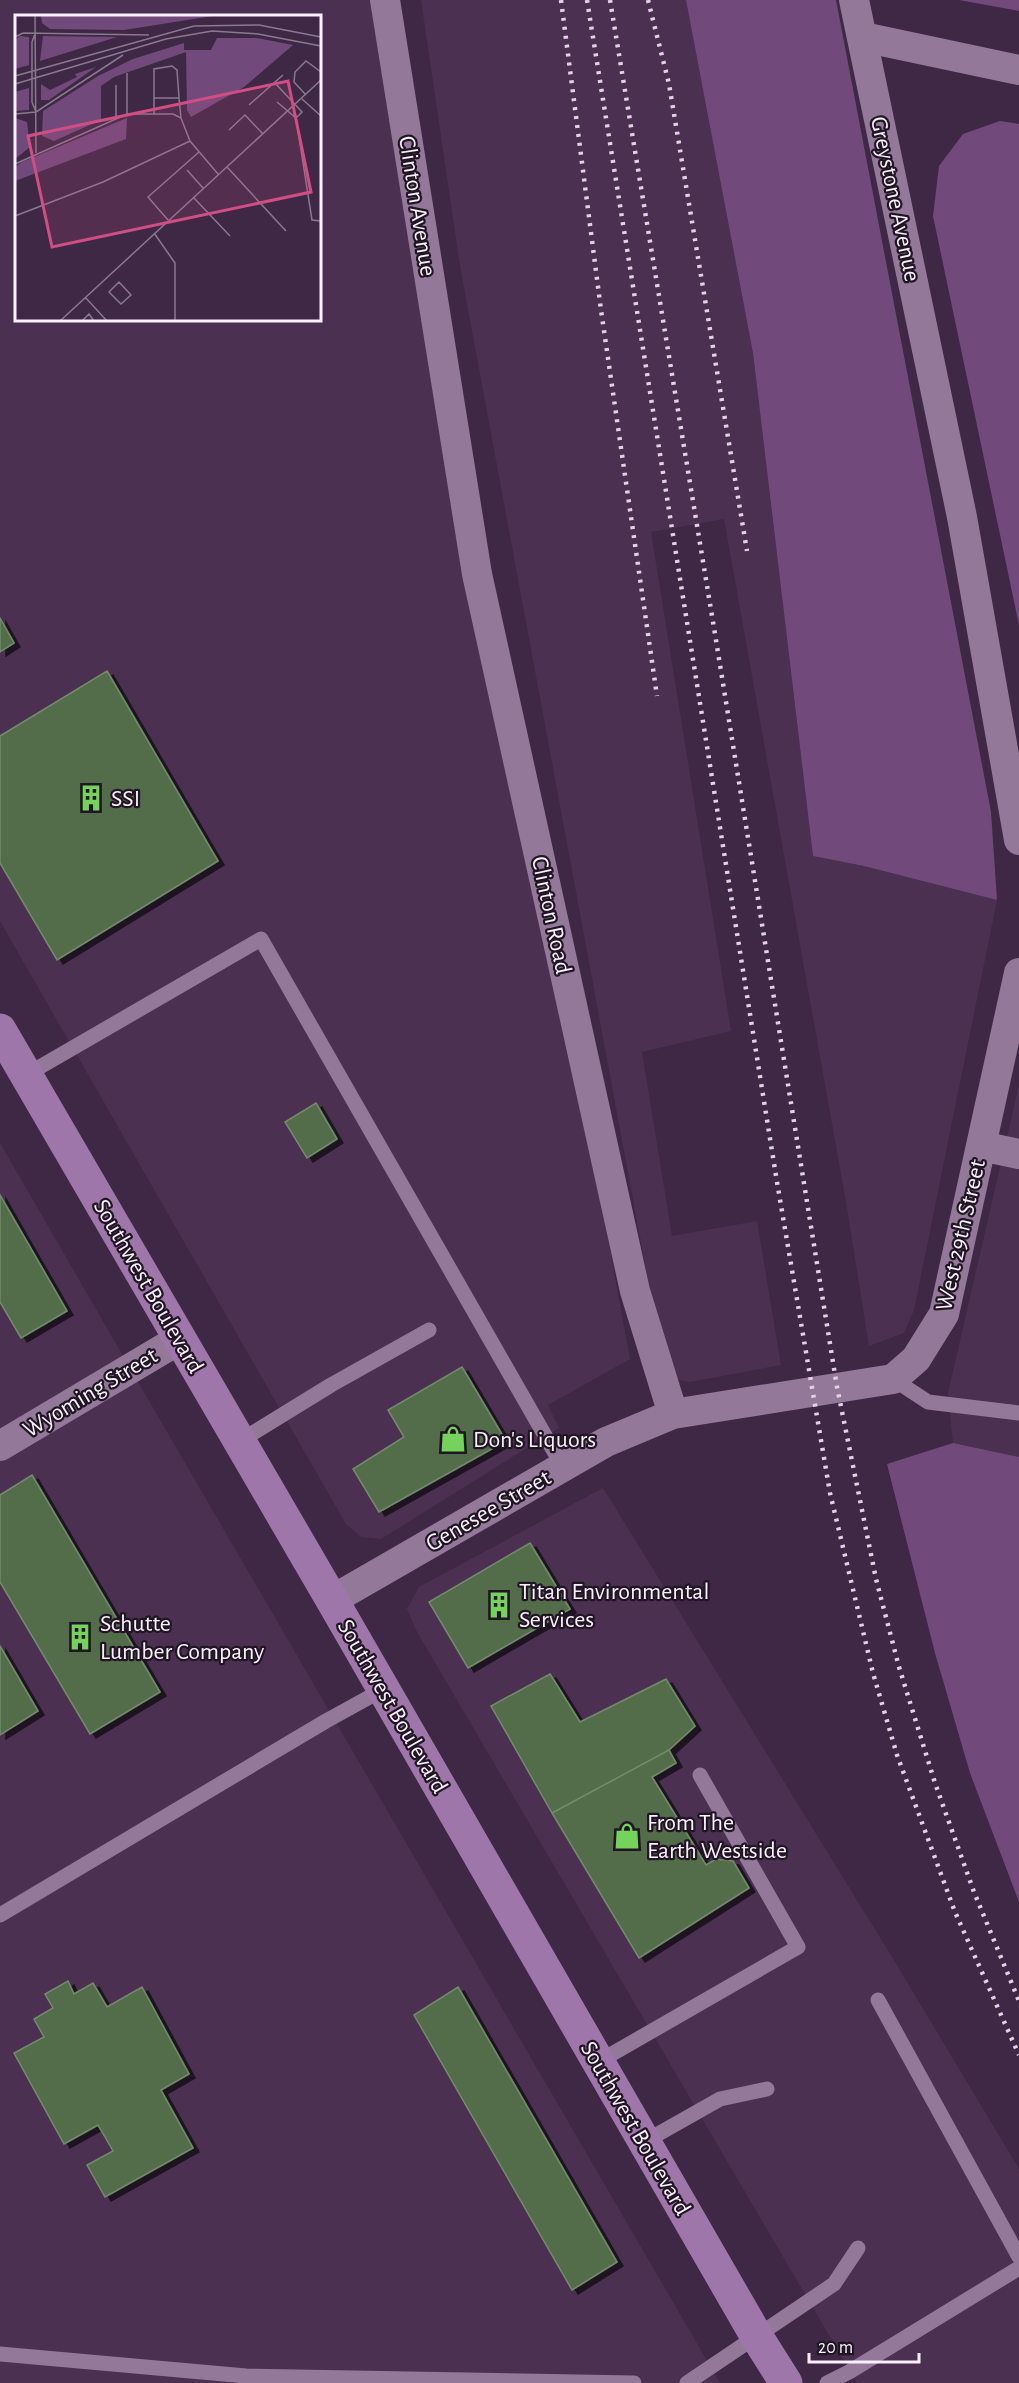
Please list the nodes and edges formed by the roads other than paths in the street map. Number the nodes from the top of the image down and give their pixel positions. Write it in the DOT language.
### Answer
graph roads {
  1 [pos="385,0"];
  2 [pos="854,0"];
  3 [pos="863,37"];
  4 [pos="1019,70"];
  5 [pos="451,412"];
  6 [pos="1016,808"];
  7 [pos="1019,840"];
  8 [pos="1019,973"];
  9 [pos="0,1030"];
  10 [pos="26,1075"];
  11 [pos="981,1146"];
  12 [pos="1019,1154"];
  13 [pos="429,1330"];
  14 [pos="180,1339"];
  15 [pos="893,1379"];
  16 [pos="1019,1413"];
  17 [pos="673,1414"];
  18 [pos="240,1441"];
  19 [pos="0,1446"];
  20 [pos="563,1467"];
  21 [pos="332,1600"];
  22 [pos="384,1689"];
  23 [pos="700,1775"];
  24 [pos="0,1915"];
  25 [pos="878,2000"];
  26 [pos="598,2062"];
  27 [pos="767,2089"];
  28 [pos="644,2142"];
  29 [pos="858,2248"];
  30 [pos="1019,2257"];
  31 [pos="1019,2268"];
  32 [pos="757,2337"];
  33 [pos="0,2354"];
  34 [pos="634,2383"];
  35 [pos="687,2383"];
  36 [pos="786,2383"];
  37 [pos="827,2383"];
  1 -- 5 [label="street, Clinton Avenue"];
  2 -- 3 [label="street, Greystone Avenue"];
  3 -- 4 [label="street"];
  3 -- 6 [label="street, Greystone Avenue"];
  5 -- 17 [label="street, Clinton Road"];
  6 -- 7 [label="street, Greystone Avenue"];
  8 -- 11 [label="street, West 29th Street"];
  9 -- 10 [label="main road, Southwest Boulevard"];
  10 -- 14 [label="main road, Southwest Boulevard"];
  10 -- 20 [label="lane"];
  11 -- 12 [label="street"];
  11 -- 15 [label="street, West 29th Street"];
  13 -- 18 [label="lane"];
  14 -- 18 [label="main road, Southwest Boulevard"];
  14 -- 19 [label="street, Wyoming Street"];
  15 -- 16 [label="lane"];
  15 -- 17 [label="street, Genesee Street"];
  17 -- 20 [label="street, Genesee Street"];
  18 -- 21 [label="main road, Southwest Boulevard"];
  20 -- 21 [label="street, Genesee Street"];
  21 -- 22 [label="main road, Southwest Boulevard"];
  22 -- 24 [label="lane"];
  22 -- 26 [label="main road, Southwest Boulevard"];
  23 -- 26 [label="lane"];
  25 -- 30 [label="lane"];
  26 -- 28 [label="main road, Southwest Boulevard"];
  27 -- 28 [label="lane"];
  28 -- 32 [label="main road, Southwest Boulevard"];
  29 -- 32 [label="lane"];
  31 -- 37 [label="lane"];
  32 -- 35 [label="lane"];
  32 -- 36 [label="main road, Southwest Boulevard"];
  33 -- 34 [label="lane"];
}
